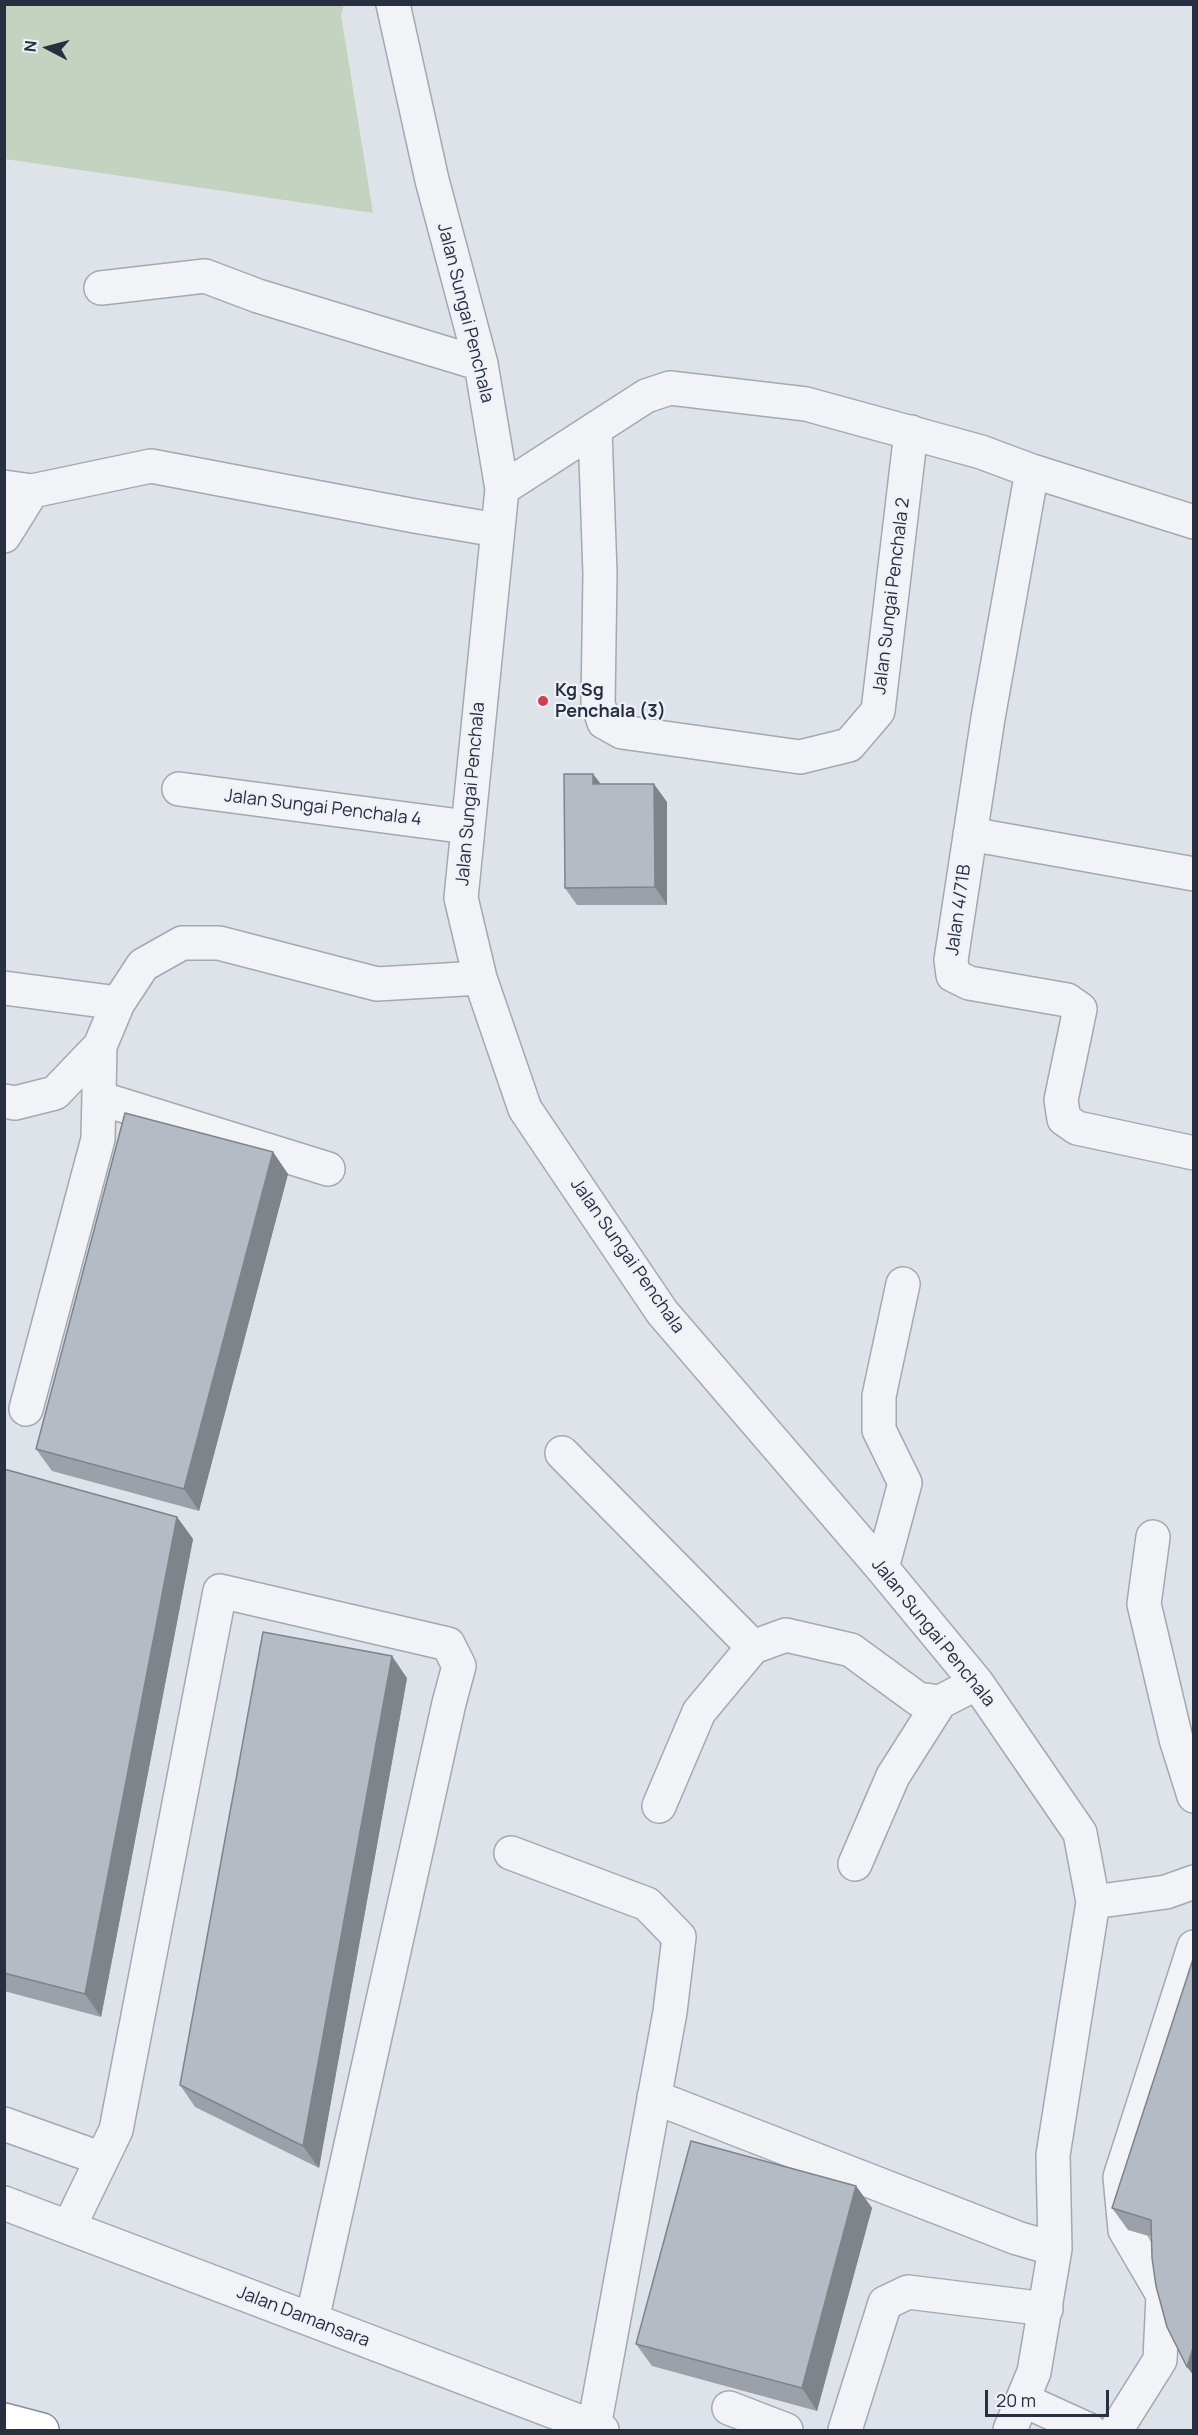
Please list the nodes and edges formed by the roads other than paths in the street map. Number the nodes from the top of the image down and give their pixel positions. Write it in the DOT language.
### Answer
graph roads {
  1 [pos="393,4"];
  2 [pos="101,288"];
  3 [pos="481,364"];
  4 [pos="595,430"];
  5 [pos="911,432"];
  6 [pos="1032,471"];
  7 [pos="18,489"];
  8 [pos="502,489"];
  9 [pos="1194,522"];
  10 [pos="497,530"];
  11 [pos="4,536"];
  12 [pos="179,789"];
  13 [pos="467,827"];
  14 [pos="970,834"];
  15 [pos="1194,874"];
  16 [pos="480,978"];
  17 [pos="4,988"];
  18 [pos="118,1003"];
  19 [pos="100,1046"];
  20 [pos="99,1098"];
  21 [pos="4,1101"];
  22 [pos="1194,1152"];
  23 [pos="328,1170"];
  24 [pos="903,1284"];
  25 [pos="26,1409"];
  26 [pos="562,1453"];
  27 [pos="1153,1537"];
  28 [pos="882,1568"];
  29 [pos="753,1647"];
  30 [pos="977,1683"];
  31 [pos="940,1702"];
  32 [pos="1194,1796"];
  33 [pos="659,1806"];
  34 [pos="511,1853"];
  35 [pos="855,1864"];
  36 [pos="1194,1882"];
  37 [pos="1093,1902"];
  38 [pos="1194,1947"];
  39 [pos="654,2097"];
  40 [pos="4,2124"];
  41 [pos="102,2159"];
  42 [pos="4,2203"];
  43 [pos="69,2227"];
  44 [pos="1055,2248"];
  45 [pos="1046,2309"];
  46 [pos="312,2320"];
  47 [pos="1023,2400"];
  48 [pos="729,2408"];
  49 [pos="4,2420"];
  50 [pos="598,2429"];
  51 [pos="42,2430"];
  52 [pos="786,2430"];
  53 [pos="846,2430"];
  54 [pos="1010,2430"];
  55 [pos="1089,2430"];
  56 [pos="1116,2430"];
  1 -- 3 [label="street, Jalan Sungai Penchala"];
  2 -- 3 [label="street"];
  3 -- 8 [label="street, Jalan Sungai Penchala"];
  4 -- 5 [label="street"];
  4 -- 5 [label="street, Jalan Sungai Penchala 2"];
  4 -- 8 [label="street"];
  5 -- 6 [label="street"];
  6 -- 9 [label="street"];
  6 -- 14 [label="street, Jalan 4/71B"];
  7 -- 10 [label="street"];
  7 -- 11 [label="street"];
  8 -- 10 [label="street, Jalan Sungai Penchala"];
  10 -- 13 [label="street, Jalan Sungai Penchala"];
  12 -- 13 [label="street, Jalan Sungai Penchala 4"];
  13 -- 16 [label="street, Jalan Sungai Penchala"];
  14 -- 15 [label="street"];
  14 -- 22 [label="street, Jalan 4/71B"];
  16 -- 18 [label="street"];
  16 -- 28 [label="street, Jalan Sungai Penchala"];
  17 -- 18 [label="street"];
  18 -- 19 [label="street"];
  19 -- 20 [label="street"];
  19 -- 21 [label="street"];
  20 -- 23 [label="street"];
  20 -- 25 [label="street"];
  24 -- 28 [label="street"];
  26 -- 29 [label="street"];
  27 -- 32 [label="street"];
  28 -- 30 [label="street, Jalan Sungai Penchala"];
  29 -- 31 [label="street"];
  29 -- 33 [label="street"];
  30 -- 31 [label="street"];
  30 -- 37 [label="street, Jalan Sungai Penchala"];
  31 -- 35 [label="street"];
  34 -- 39 [label="street"];
  36 -- 37 [label="street"];
  37 -- 44 [label="street, Jalan Sungai Penchala"];
  38 -- 56 [label="street"];
  39 -- 44 [label="street"];
  39 -- 50 [label="street"];
  40 -- 41 [label="street"];
  41 -- 43 [label="street"];
  41 -- 46 [label="street"];
  42 -- 43 [label="street, Jalan Damansara"];
  43 -- 46 [label="street, Jalan Damansara"];
  44 -- 45 [label="street, Jalan Sungai Penchala"];
  45 -- 47 [label="street, Jalan Sungai Penchala"];
  45 -- 53 [label="street"];
  46 -- 50 [label="street, Jalan Damansara"];
  47 -- 54 [label="street, Jalan Sungai Penchala"];
  47 -- 55 [label="street"];
  48 -- 52 [label="street"];
  49 -- 51 [label="highway"];
}
